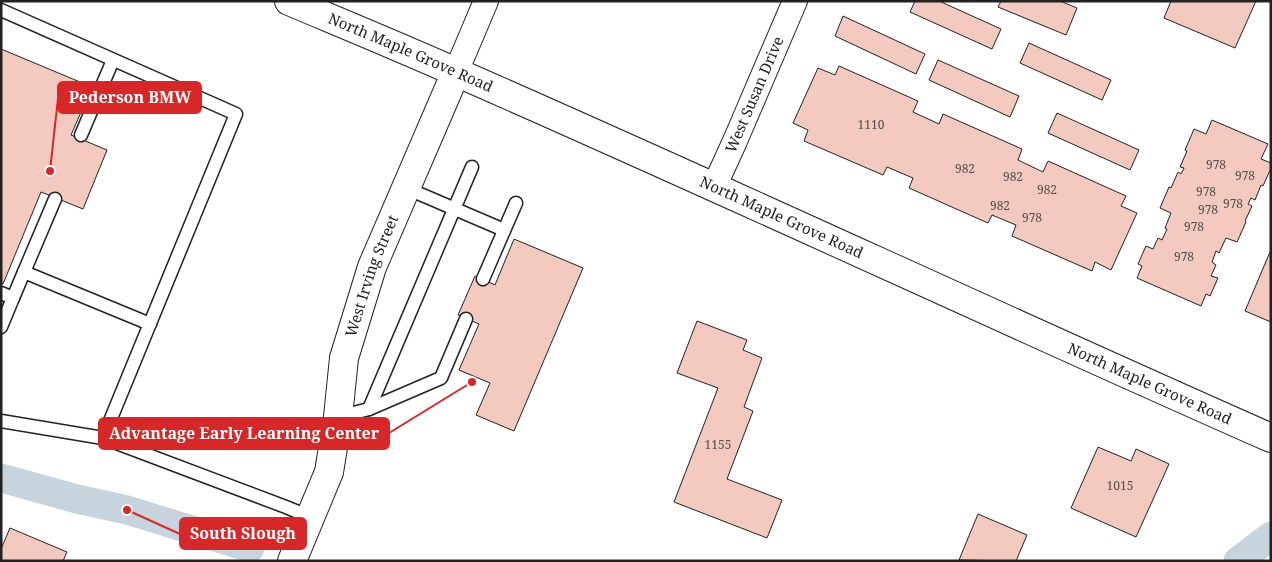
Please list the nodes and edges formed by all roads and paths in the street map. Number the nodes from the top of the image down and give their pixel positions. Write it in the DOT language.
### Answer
graph roads {
  1 [pos="289,1"];
  2 [pos="486,1"];
  3 [pos="795,1"];
  4 [pos="1,10"];
  5 [pos="113,60"];
  6 [pos="456,72"];
  7 [pos="81,135"];
  8 [pos="472,166"];
  9 [pos="714,187"];
  10 [pos="406,188"];
  11 [pos="55,199"];
  12 [pos="516,202"];
  13 [pos="454,208"];
  14 [pos="504,230"];
  15 [pos="24,272"];
  16 [pos="483,280"];
  17 [pos="7,295"];
  18 [pos="466,318"];
  19 [pos="150,324"];
  20 [pos="1,327"];
  21 [pos="369,409"];
  22 [pos="338,417"];
  23 [pos="1,421"];
  24 [pos="103,438"];
  25 [pos="1271,438"];
  26 [pos="310,517"];
  27 [pos="292,561"];
  1 -- 6 [label="main road, North Maple Grove Road"];
  2 -- 6 [label="street, West Irving Street"];
  3 -- 9 [label="street, West Susan Drive"];
  4 -- 5 [label="lane"];
  5 -- 7 [label="lane"];
  5 -- 19 [label="lane"];
  6 -- 9 [label="main road, North Maple Grove Road"];
  6 -- 10 [label="main road, West Irving Street"];
  8 -- 13 [label="lane"];
  9 -- 25 [label="main road, North Maple Grove Road"];
  10 -- 13 [label="lane"];
  10 -- 22 [label="main road, West Irving Street"];
  11 -- 15 [label="lane"];
  12 -- 14 [label="lane"];
  13 -- 14 [label="lane"];
  13 -- 21 [label="lane"];
  14 -- 16 [label="lane"];
  15 -- 17 [label="lane"];
  15 -- 19 [label="lane"];
  17 -- 20 [label="lane"];
  18 -- 21 [label="lane"];
  19 -- 24 [label="lane"];
  21 -- 22 [label="lane"];
  22 -- 26 [label="main road, West Irving Street"];
  23 -- 24 [label="lane"];
  24 -- 26 [label="lane"];
  26 -- 27 [label="main road, West Irving Street"];
}
